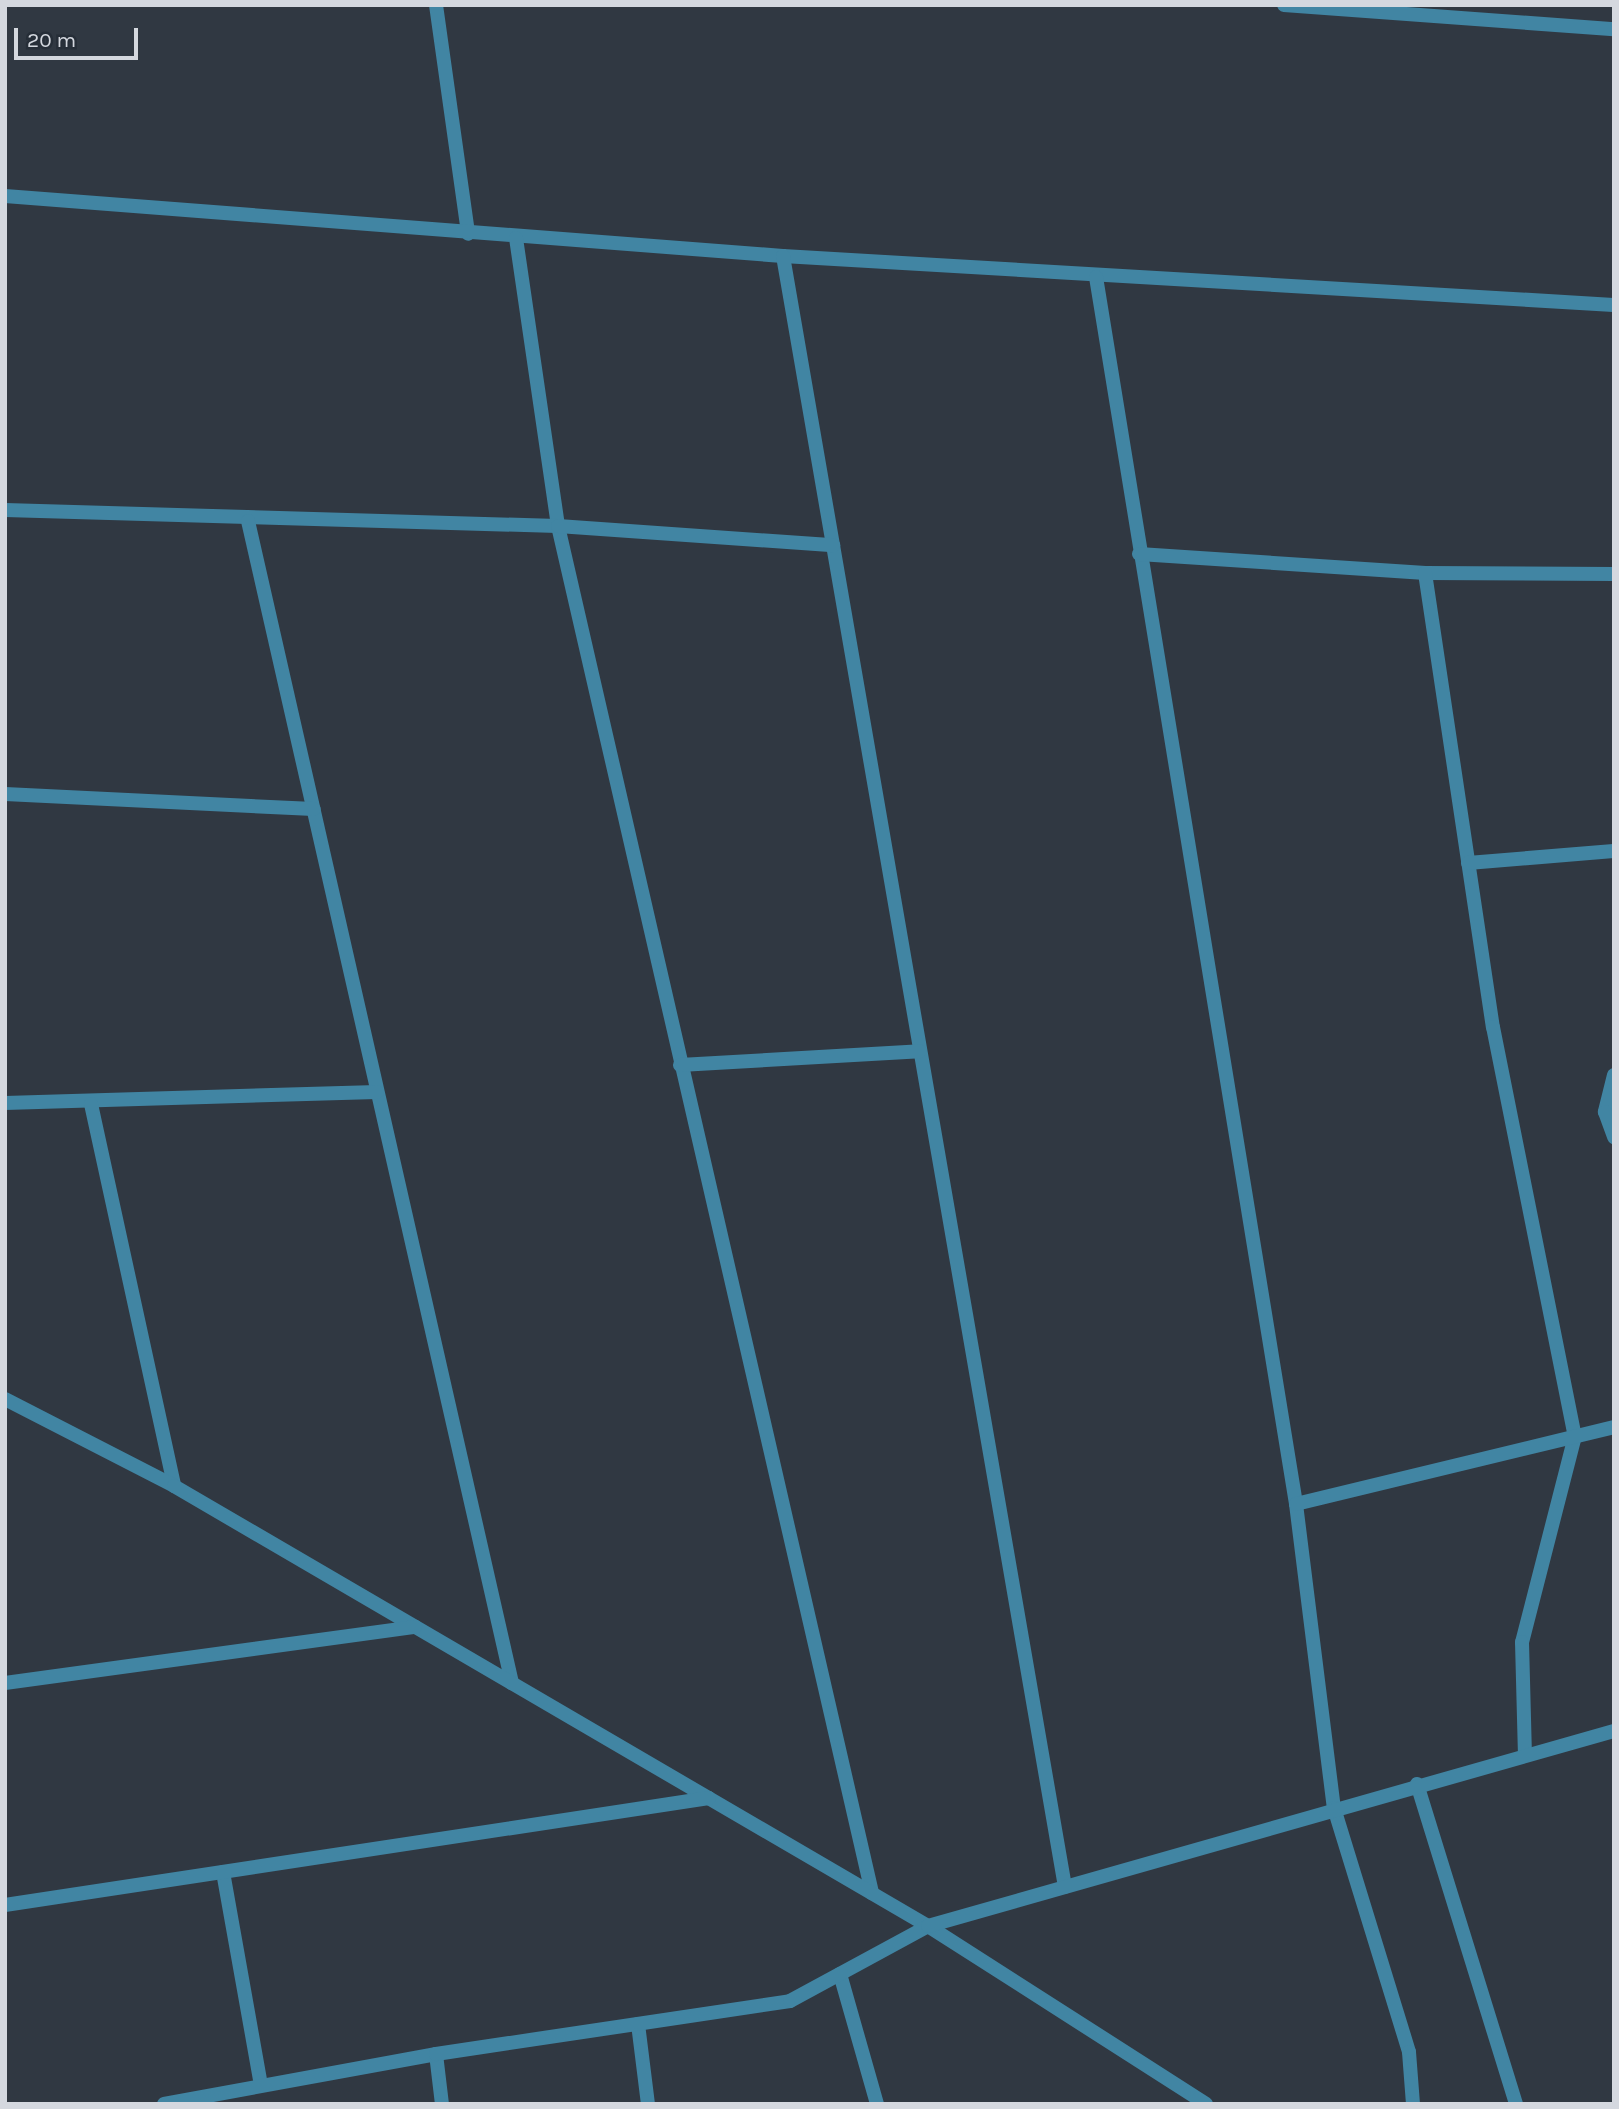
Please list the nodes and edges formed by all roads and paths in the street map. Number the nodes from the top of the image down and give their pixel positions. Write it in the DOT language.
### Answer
graph roads {
  1 [pos="436,5"];
  2 [pos="1284,5"];
  3 [pos="1426,10"];
  4 [pos="1614,29"];
  5 [pos="5,197"];
  6 [pos="468,234"];
  7 [pos="516,238"];
  8 [pos="783,256"];
  9 [pos="1096,277"];
  10 [pos="1614,305"];
  11 [pos="5,510"];
  12 [pos="248,521"];
  13 [pos="558,526"];
  14 [pos="832,545"];
  15 [pos="1139,554"];
  16 [pos="1425,573"];
  17 [pos="1614,574"];
  18 [pos="5,794"];
  19 [pos="314,809"];
  20 [pos="1614,851"];
  21 [pos="1468,863"];
  22 [pos="920,1051"];
  23 [pos="680,1065"];
  24 [pos="1614,1075"];
  25 [pos="377,1093"];
  26 [pos="5,1103"];
  27 [pos="91,1104"];
  28 [pos="1614,1138"];
  29 [pos="5,1399"];
  30 [pos="1614,1427"];
  31 [pos="1575,1436"];
  32 [pos="173,1486"];
  33 [pos="1296,1504"];
  34 [pos="415,1627"];
  35 [pos="5,1683"];
  36 [pos="512,1683"];
  37 [pos="1614,1731"];
  38 [pos="1525,1753"];
  39 [pos="1417,1784"];
  40 [pos="709,1798"];
  41 [pos="1334,1808"];
  42 [pos="223,1872"];
  43 [pos="1065,1887"];
  44 [pos="872,1893"];
  45 [pos="5,1905"];
  46 [pos="929,1926"];
  47 [pos="840,1974"];
  48 [pos="638,2024"];
  49 [pos="436,2054"];
  50 [pos="261,2085"];
  51 [pos="229,2098"];
  52 [pos="164,2104"];
  53 [pos="442,2104"];
  54 [pos="648,2104"];
  55 [pos="877,2104"];
  56 [pos="1206,2104"];
  57 [pos="1413,2104"];
  58 [pos="1516,2104"];
  1 -- 6 [label="street"];
  2 -- 3 [label="street"];
  3 -- 4 [label="street"];
  5 -- 6 [label="street"];
  6 -- 7 [label="street"];
  7 -- 8 [label="street"];
  7 -- 13 [label="street"];
  8 -- 9 [label="street"];
  8 -- 14 [label="street"];
  9 -- 10 [label="street"];
  9 -- 15 [label="street"];
  11 -- 12 [label="street"];
  12 -- 13 [label="street"];
  12 -- 19 [label="street"];
  13 -- 14 [label="street"];
  13 -- 23 [label="street"];
  14 -- 22 [label="street"];
  15 -- 16 [label="street"];
  15 -- 33 [label="street"];
  16 -- 17 [label="street"];
  16 -- 21 [label="street"];
  18 -- 19 [label="street"];
  19 -- 25 [label="street"];
  20 -- 21 [label="street"];
  21 -- 31 [label="street"];
  22 -- 23 [label="street"];
  22 -- 43 [label="street"];
  23 -- 44 [label="street"];
  24 -- 28 [label="street"];
  25 -- 27 [label="street"];
  25 -- 36 [label="street"];
  26 -- 27 [label="street"];
  27 -- 32 [label="street"];
  29 -- 32 [label="street"];
  30 -- 31 [label="street"];
  31 -- 33 [label="street"];
  31 -- 38 [label="street"];
  32 -- 34 [label="street"];
  33 -- 41 [label="street"];
  34 -- 35 [label="street"];
  34 -- 36 [label="street"];
  36 -- 40 [label="street"];
  37 -- 38 [label="street"];
  38 -- 39 [label="street"];
  39 -- 41 [label="street"];
  39 -- 58 [label="street"];
  40 -- 42 [label="street"];
  40 -- 44 [label="street"];
  41 -- 43 [label="street"];
  41 -- 57 [label="street"];
  42 -- 45 [label="street"];
  42 -- 50 [label="street"];
  43 -- 46 [label="street"];
  44 -- 46 [label="street"];
  46 -- 47 [label="street"];
  46 -- 56 [label="street"];
  47 -- 48 [label="street"];
  47 -- 55 [label="street"];
  48 -- 49 [label="street"];
  48 -- 54 [label="street"];
  49 -- 50 [label="street"];
  49 -- 53 [label="street"];
  50 -- 51 [label="street"];
  51 -- 52 [label="street"];
}
